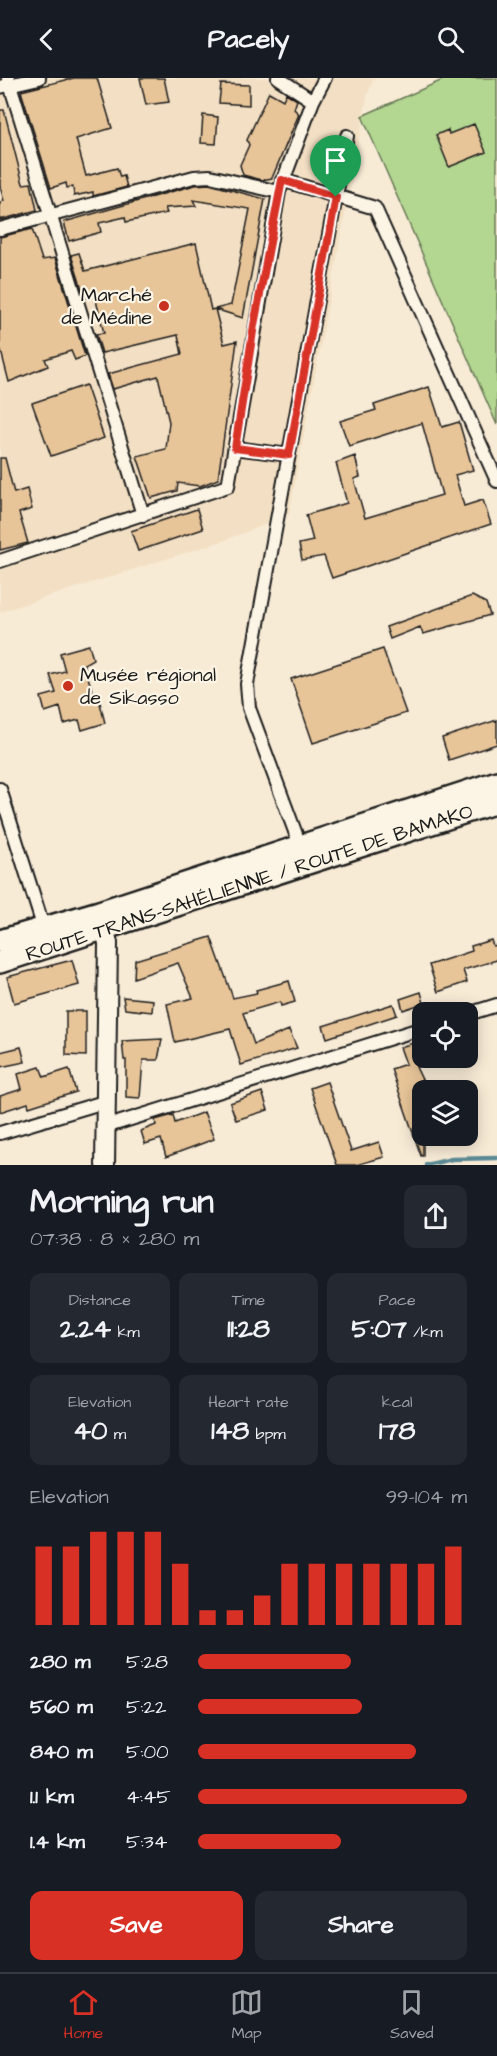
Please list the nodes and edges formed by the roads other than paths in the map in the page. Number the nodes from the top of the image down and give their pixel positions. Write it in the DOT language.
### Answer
graph roads {
  1 [pos="39,78"];
  2 [pos="278,78"];
  3 [pos="325,78"];
  4 [pos="6,83"];
  5 [pos="313,101"];
  6 [pos="347,136"];
  7 [pos="280,186"];
  8 [pos="336,197"];
  9 [pos="50,216"];
  10 [pos="0,230"];
  11 [pos="235,448"];
  12 [pos="289,455"];
  13 [pos="497,481"];
  14 [pos="143,515"];
  15 [pos="0,561"];
  16 [pos="497,782"];
  17 [pos="0,789"];
  18 [pos="497,802"];
  19 [pos="300,845"];
  20 [pos="102,921"];
  21 [pos="44,928"];
  22 [pos="0,942"];
  23 [pos="0,962"];
  24 [pos="497,1005"];
  25 [pos="478,1011"];
  26 [pos="412,1031"];
  27 [pos="104,1102"];
  28 [pos="105,1127"];
  29 [pos="0,1134"];
  30 [pos="105,1165"];
  1 -- 4 [label="street"];
  2 -- 5 [label="street"];
  3 -- 5 [label="street"];
  4 -- 9 [label="street"];
  5 -- 7 [label="street"];
  6 -- 8 [label="street"];
  7 -- 8 [label="street"];
  7 -- 9 [label="street"];
  7 -- 11 [label="street"];
  8 -- 12 [label="street"];
  8 -- 13 [label="street"];
  9 -- 10 [label="street"];
  9 -- 14 [label="street"];
  11 -- 12 [label="street"];
  11 -- 14 [label="street"];
  12 -- 19 [label="street"];
  14 -- 15 [label="street"];
  16 -- 19 [label="highway, ROUTE TRANS-SAHÉLIENNE / ROUTE DE BAMAKO"];
  17 -- 21 [label="street"];
  18 -- 20 [label="highway, ROUTE TRANS-SAHÉLIENNE / ROUTE DE BAMAKO"];
  19 -- 20 [label="highway, ROUTE TRANS-SAHÉLIENNE / ROUTE DE BAMAKO"];
  20 -- 21 [label="highway, ROUTE TRANS-SAHÉLIENNE / ROUTE DE BAMAKO"];
  20 -- 23 [label="highway, ROUTE TRANS-SAHÉLIENNE / ROUTE DE BAMAKO"];
  20 -- 27 [label="main road"];
  21 -- 22 [label="highway, ROUTE TRANS-SAHÉLIENNE / ROUTE DE BAMAKO"];
  24 -- 25 [label="street"];
  26 -- 28 [label="street"];
  27 -- 28 [label="main road"];
  27 -- 29 [label="street"];
  28 -- 30 [label="main road"];
}
